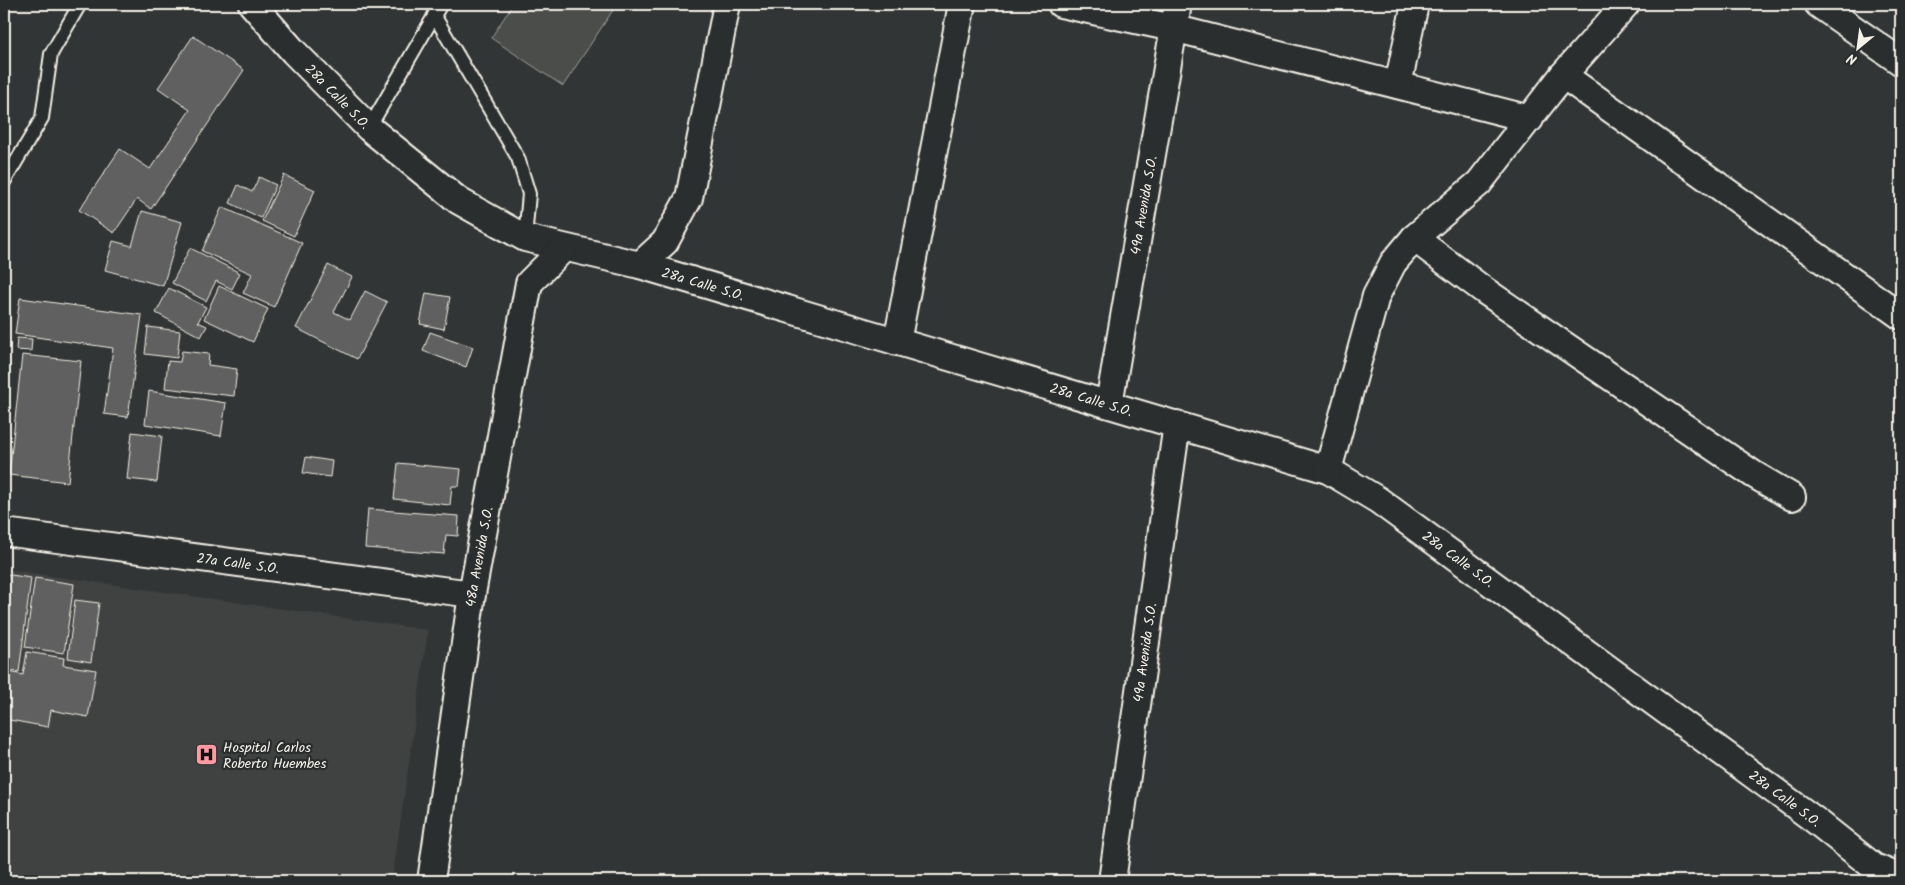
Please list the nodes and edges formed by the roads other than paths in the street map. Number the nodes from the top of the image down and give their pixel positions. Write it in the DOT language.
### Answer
graph roads {
  1 [pos="80,4"];
  2 [pos="252,4"];
  3 [pos="442,4"];
  4 [pos="727,4"];
  5 [pos="962,4"];
  6 [pos="1061,4"];
  7 [pos="1415,4"];
  8 [pos="1626,4"];
  9 [pos="1818,4"];
  10 [pos="434,15"];
  11 [pos="1176,16"];
  12 [pos="1901,62"];
  13 [pos="1563,75"];
  14 [pos="1398,85"];
  15 [pos="1530,119"];
  16 [pos="369,128"];
  17 [pos="4,182"];
  18 [pos="525,238"];
  19 [pos="1414,238"];
  20 [pos="564,248"];
  21 [pos="640,265"];
  22 [pos="1901,316"];
  23 [pos="897,342"];
  24 [pos="1109,404"];
  25 [pos="1177,424"];
  26 [pos="1328,470"];
  27 [pos="1792,497"];
  28 [pos="4,532"];
  29 [pos="472,594"];
  30 [pos="1874,874"];
  31 [pos="1901,878"];
  32 [pos="431,881"];
  33 [pos="1112,881"];
  1 -- 17 [label="lane"];
  2 -- 16 [label="street, 28a Calle S.O."];
  3 -- 10 [label="lane"];
  4 -- 21 [label="street"];
  5 -- 23 [label="street"];
  6 -- 11 [label="street"];
  7 -- 14 [label="street"];
  8 -- 13 [label="street"];
  9 -- 12 [label="street"];
  10 -- 16 [label="lane"];
  10 -- 18 [label="lane"];
  11 -- 14 [label="street"];
  11 -- 24 [label="street, 49a Avenida S.O."];
  13 -- 15 [label="street"];
  13 -- 22 [label="street"];
  14 -- 15 [label="street"];
  15 -- 19 [label="street"];
  16 -- 18 [label="street, 28a Calle S.O."];
  18 -- 20 [label="street, 28a Calle S.O."];
  19 -- 26 [label="street"];
  19 -- 27 [label="street"];
  20 -- 21 [label="street, 28a Calle S.O."];
  20 -- 29 [label="street, 48a Avenida S.O."];
  21 -- 23 [label="street, 28a Calle S.O."];
  23 -- 24 [label="street, 28a Calle S.O."];
  24 -- 25 [label="street, 28a Calle S.O."];
  25 -- 26 [label="street, 28a Calle S.O."];
  25 -- 33 [label="street, 49a Avenida S.O."];
  26 -- 30 [label="street, 28a Calle S.O."];
  28 -- 29 [label="street, 27a Calle S.O."];
  29 -- 32 [label="street, 48a Avenida S.O."];
  30 -- 31 [label="street, 28a Calle S.O."];
}
